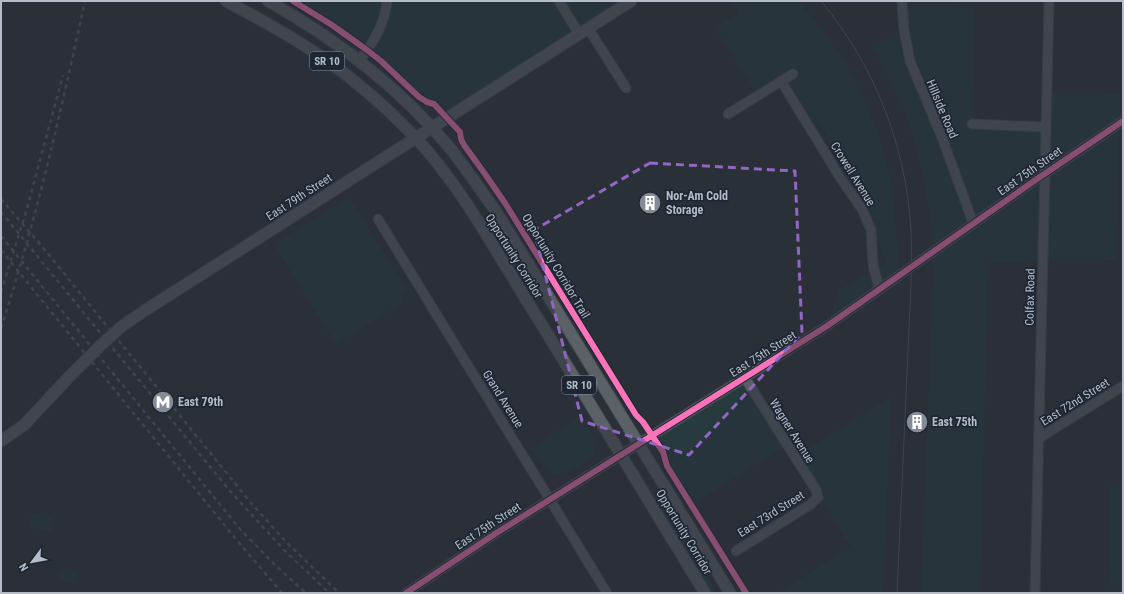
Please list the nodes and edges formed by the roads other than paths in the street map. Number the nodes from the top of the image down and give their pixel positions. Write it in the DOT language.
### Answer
graph roads {
  1 [pos="226,1"];
  2 [pos="268,1"];
  3 [pos="387,1"];
  4 [pos="559,1"];
  5 [pos="631,1"];
  6 [pos="902,1"];
  7 [pos="1048,1"];
  8 [pos="584,31"];
  9 [pos="360,60"];
  10 [pos="793,74"];
  11 [pos="781,81"];
  12 [pos="626,88"];
  13 [pos="728,114"];
  14 [pos="1123,121"];
  15 [pos="972,124"];
  16 [pos="1045,127"];
  17 [pos="432,128"];
  18 [pos="416,138"];
  19 [pos="1045,174"];
  20 [pos="378,219"];
  21 [pos="973,223"];
  22 [pos="880,288"];
  23 [pos="745,378"];
  24 [pos="1123,386"];
  25 [pos="1039,438"];
  26 [pos="1,441"];
  27 [pos="639,444"];
  28 [pos="622,454"];
  29 [pos="818,497"];
  30 [pos="550,500"];
  31 [pos="736,551"];
  32 [pos="406,593"];
  33 [pos="607,593"];
  34 [pos="705,593"];
  35 [pos="730,593"];
  36 [pos="1035,593"];
  1 -- 18 [label="main road, Opportunity Corridor / SR 10"];
  2 -- 9 [label="main road, Opportunity Corridor / SR 10"];
  3 -- 9 [label="street"];
  4 -- 8 [label="street"];
  5 -- 8 [label="main road, East 79th Street"];
  6 -- 21 [label="street, Hillside Road"];
  7 -- 16 [label="street, Colfax Road"];
  8 -- 12 [label="street"];
  8 -- 17 [label="main road, East 79th Street"];
  9 -- 17 [label="main road, Opportunity Corridor / SR 10"];
  10 -- 11 [label="street"];
  11 -- 13 [label="street"];
  11 -- 22 [label="street, Crowell Avenue"];
  14 -- 19 [label="street, East 75th Street"];
  15 -- 16 [label="street"];
  16 -- 19 [label="street, Colfax Road"];
  17 -- 18 [label="main road, East 79th Street"];
  17 -- 27 [label="main road, Opportunity Corridor / SR 10"];
  18 -- 26 [label="main road, East 79th Street, bridge"];
  18 -- 28 [label="main road, Opportunity Corridor / SR 10"];
  19 -- 21 [label="street, East 75th Street"];
  19 -- 25 [label="street, Colfax Road"];
  20 -- 30 [label="street, Grand Avenue"];
  21 -- 22 [label="street, East 75th Street"];
  22 -- 23 [label="street, East 75th Street"];
  23 -- 27 [label="street, East 75th Street"];
  23 -- 29 [label="street, Wagner Avenue"];
  24 -- 25 [label="street, East 72nd Street"];
  25 -- 36 [label="street, Colfax Road"];
  27 -- 28 [label="street, East 75th Street"];
  27 -- 35 [label="main road, Opportunity Corridor / SR 10"];
  28 -- 30 [label="street, East 75th Street"];
  28 -- 34 [label="main road, Opportunity Corridor / SR 10"];
  29 -- 31 [label="street, East 73rd Street"];
  30 -- 32 [label="street, East 75th Street"];
  30 -- 33 [label="street, Grand Avenue"];
}
